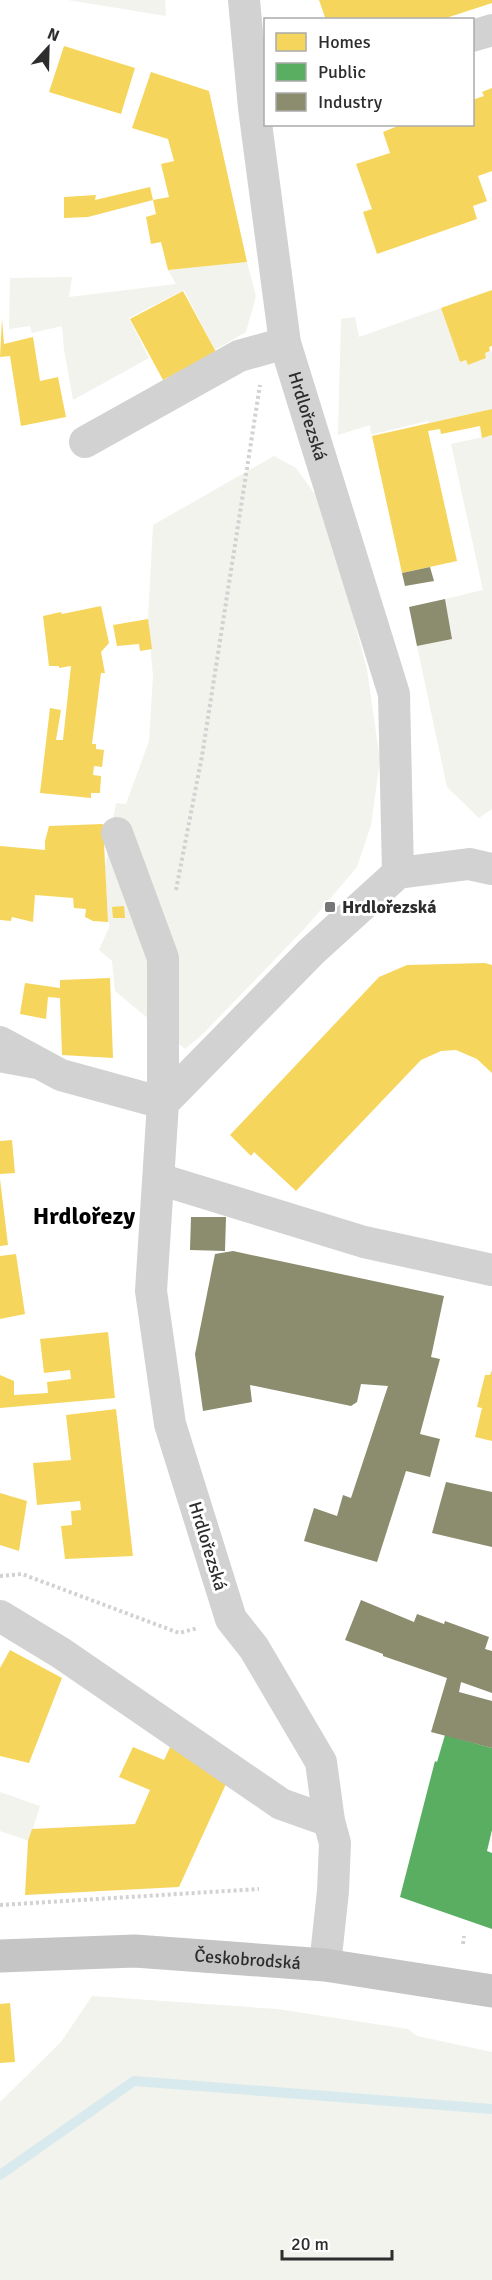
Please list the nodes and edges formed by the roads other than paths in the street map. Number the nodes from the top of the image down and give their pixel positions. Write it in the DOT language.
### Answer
graph roads {
  1 [pos="244,0"];
  2 [pos="492,30"];
  3 [pos="474,35"];
  4 [pos="260,107"];
  5 [pos="285,343"];
  6 [pos="85,442"];
  7 [pos="117,833"];
  8 [pos="492,869"];
  9 [pos="398,873"];
  10 [pos="2,1052"];
  11 [pos="163,1103"];
  12 [pos="159,1179"];
  13 [pos="492,1270"];
  14 [pos="0,1616"];
  15 [pos="329,1821"];
  16 [pos="0,1956"];
  17 [pos="325,1965"];
  18 [pos="492,1991"];
  1 -- 4 [label="street, Hrdlořezská"];
  2 -- 3 [label="street"];
  4 -- 5 [label="street, Hrdlořezská"];
  5 -- 6 [label="street"];
  5 -- 9 [label="street, Hrdlořezská"];
  7 -- 11 [label="street, Hrdlořezská"];
  8 -- 9 [label="street"];
  9 -- 11 [label="street"];
  10 -- 11 [label="street"];
  11 -- 12 [label="street, Hrdlořezská"];
  12 -- 13 [label="street"];
  12 -- 15 [label="street, Hrdlořezská"];
  14 -- 15 [label="street"];
  15 -- 17 [label="street, Hrdlořezská"];
  16 -- 17 [label="main road, Českobrodská"];
  17 -- 18 [label="main road, Českobrodská"];
}
